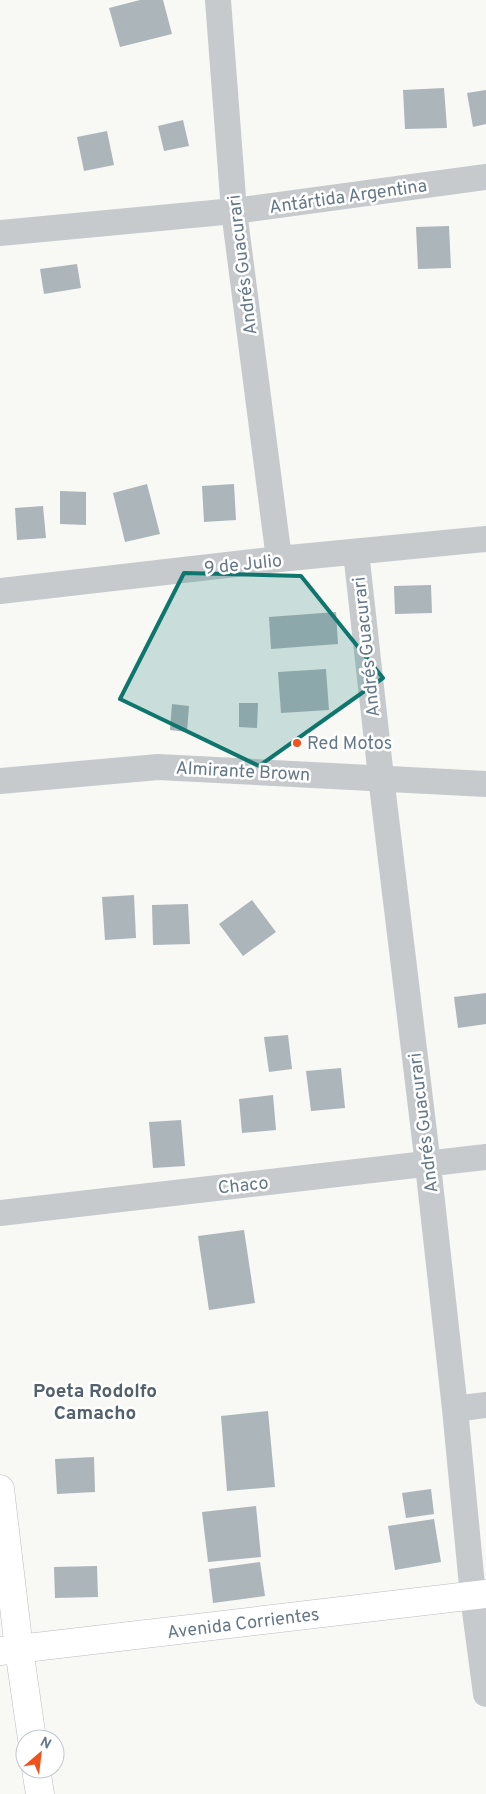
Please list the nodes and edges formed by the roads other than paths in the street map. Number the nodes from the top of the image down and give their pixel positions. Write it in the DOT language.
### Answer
graph roads {
  1 [pos="218,0"];
  2 [pos="486,177"];
  3 [pos="234,211"];
  4 [pos="0,233"];
  5 [pos="486,539"];
  6 [pos="356,552"];
  7 [pos="279,559"];
  8 [pos="0,591"];
  9 [pos="381,777"];
  10 [pos="0,781"];
  11 [pos="486,784"];
  12 [pos="486,1157"];
  13 [pos="428,1164"];
  14 [pos="0,1213"];
  15 [pos="486,1405"];
  16 [pos="455,1409"];
  17 [pos="0,1490"];
  18 [pos="479,1595"];
  19 [pos="9,1650"];
  20 [pos="486,1694"];
  21 [pos="29,1729"];
  22 [pos="38,1779"];
  23 [pos="40,1794"];
  1 -- 3 [label="street, Andrés Guacurari"];
  2 -- 3 [label="street, Antártida Argentina"];
  3 -- 4 [label="street, Antártida Argentina"];
  3 -- 7 [label="street, Andrés Guacurari"];
  5 -- 6 [label="street, 9 de Julio"];
  6 -- 7 [label="street, 9 de Julio"];
  6 -- 9 [label="street, Andrés Guacurari"];
  7 -- 8 [label="street, 9 de Julio"];
  9 -- 10 [label="street, Almirante Brown"];
  9 -- 11 [label="street, Almirante Brown"];
  9 -- 13 [label="street, Andrés Guacurari"];
  12 -- 13 [label="street, Chaco"];
  13 -- 14 [label="street, Chaco"];
  13 -- 16 [label="street, Andrés Guacurari"];
  15 -- 16 [label="street"];
  16 -- 18 [label="street, Andrés Guacurari"];
  17 -- 19 [label="main road"];
  18 -- 19 [label="main road, Avenida Corrientes"];
  18 -- 20 [label="street, Andrés Guacurari"];
  19 -- 21 [label="main road"];
  22 -- 23 [label="main road"];
}
